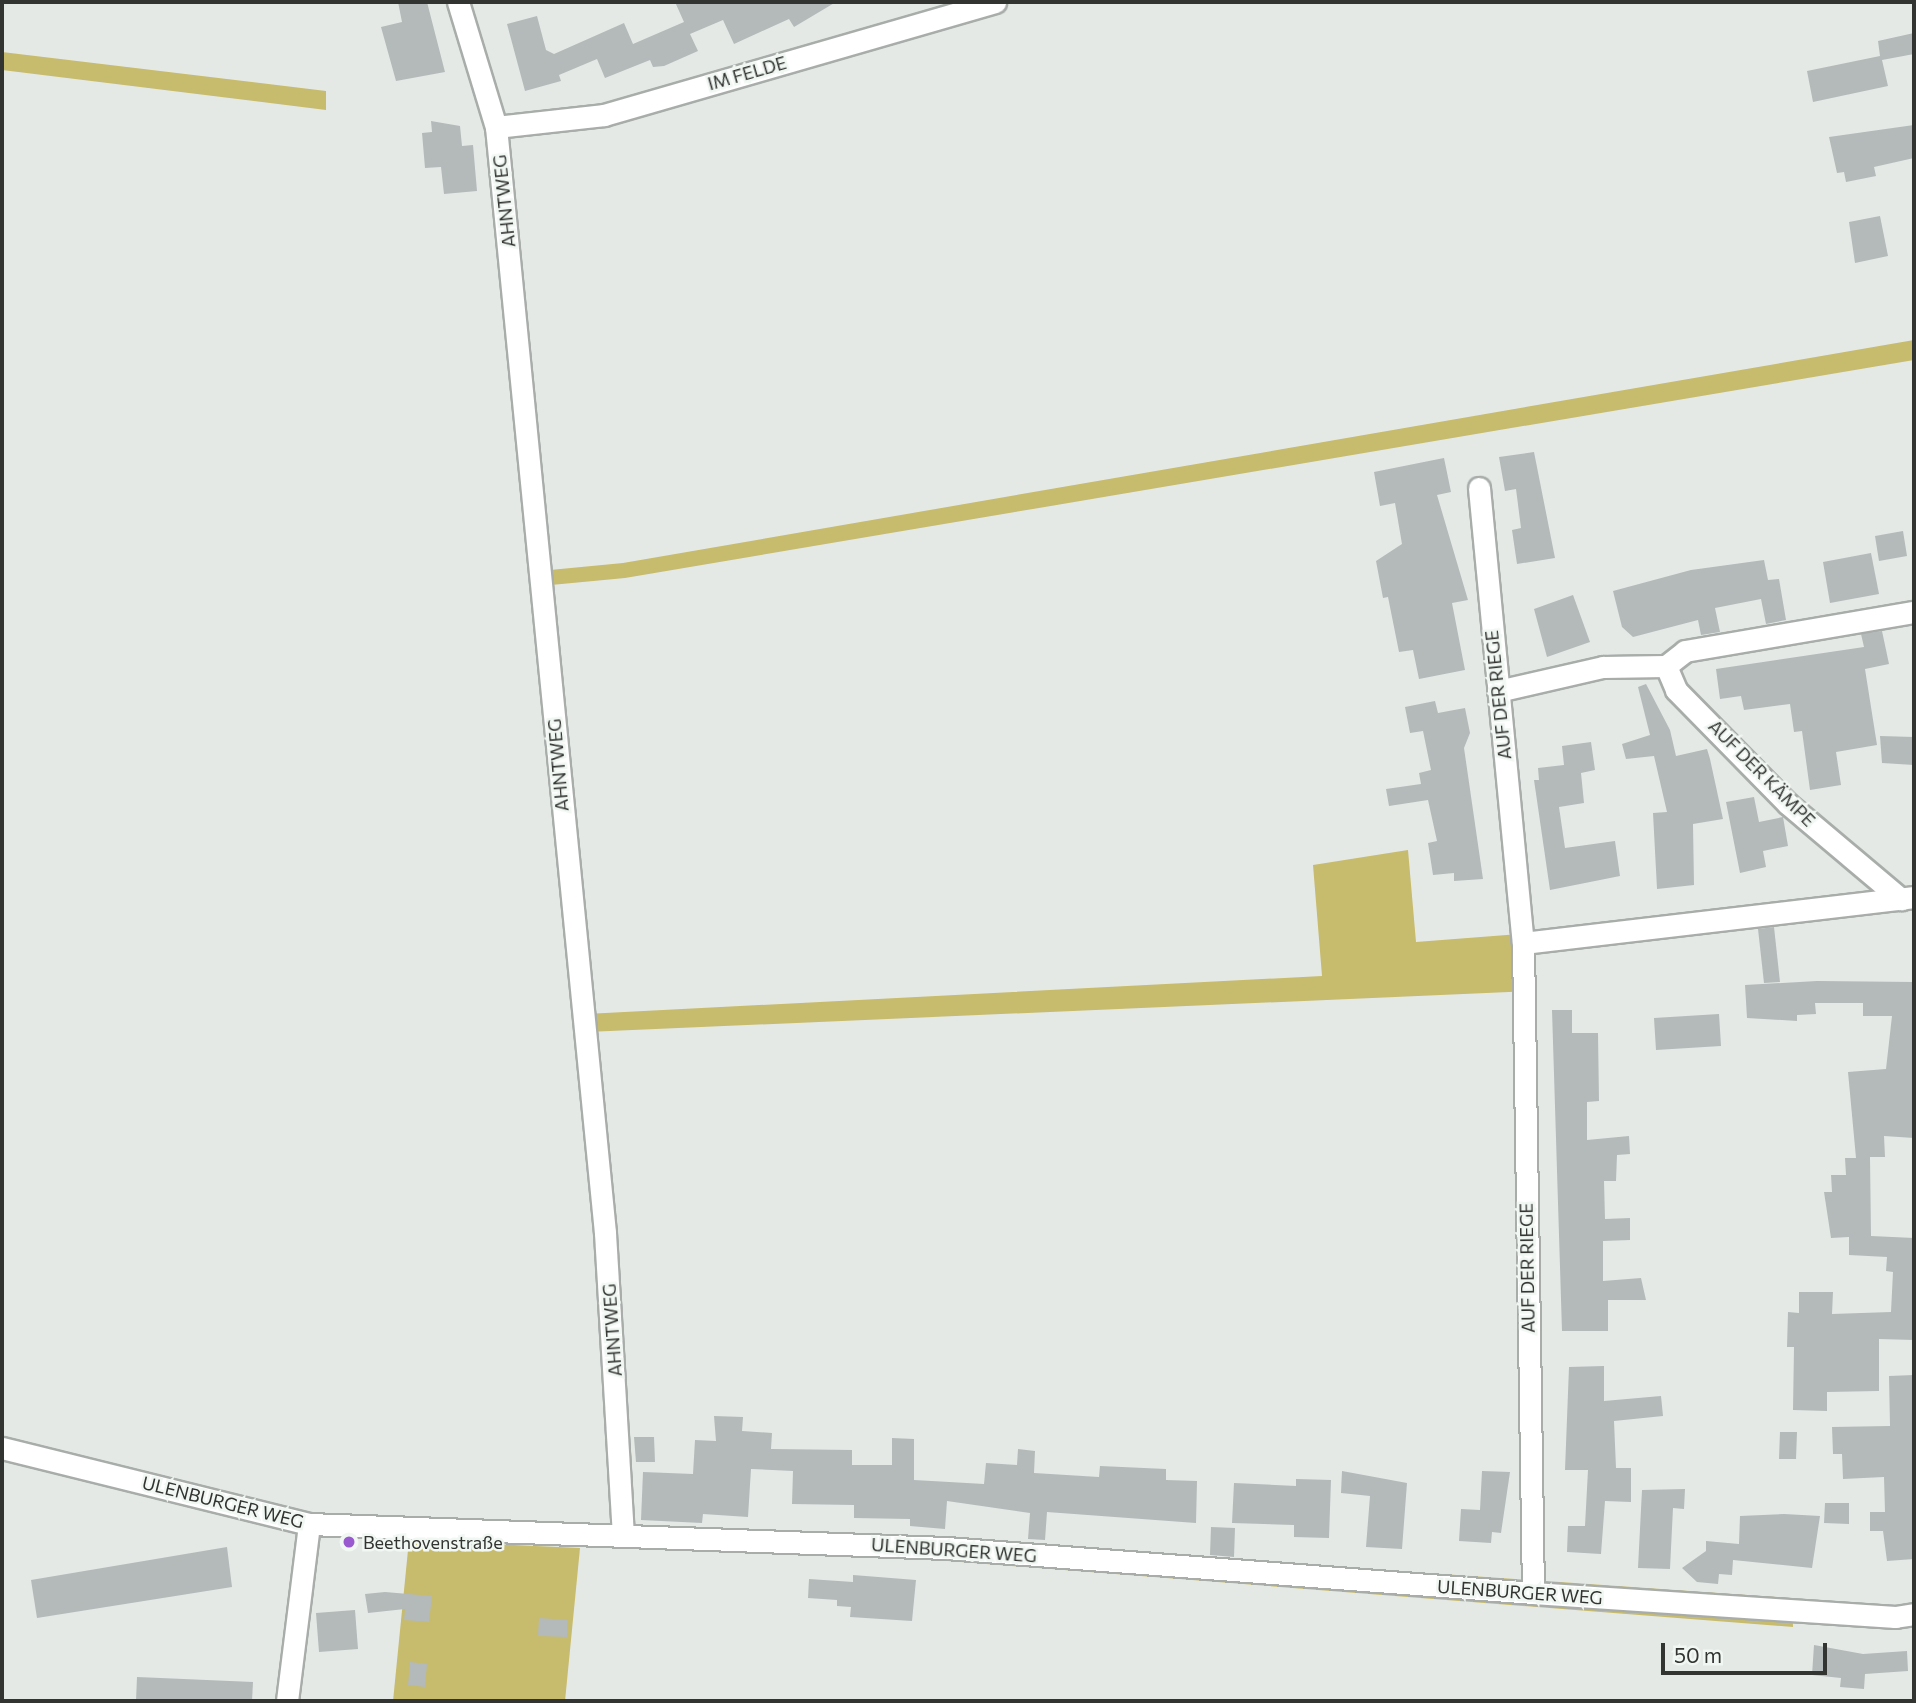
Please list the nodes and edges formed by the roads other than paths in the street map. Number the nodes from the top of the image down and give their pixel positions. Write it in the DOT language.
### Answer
graph roads {
  1 [pos="458,2"];
  2 [pos="985,3"];
  3 [pos="496,127"];
  4 [pos="1479,488"];
  5 [pos="1914,612"];
  6 [pos="1666,666"];
  7 [pos="1498,691"];
  8 [pos="1908,898"];
  9 [pos="1523,943"];
  10 [pos="2,1448"];
  11 [pos="309,1524"];
  12 [pos="623,1534"];
  13 [pos="1533,1593"];
  14 [pos="1914,1614"];
  15 [pos="287,1701"];
  1 -- 3 [label="street, AHNTWEG"];
  2 -- 3 [label="street, IM FELDE"];
  3 -- 12 [label="street, AHNTWEG"];
  4 -- 7 [label="street, AUF DER RIEGE"];
  5 -- 6 [label="street"];
  6 -- 7 [label="street"];
  6 -- 8 [label="street, AUF DER KÄMPE"];
  7 -- 9 [label="street, AUF DER RIEGE"];
  8 -- 9 [label="street"];
  9 -- 13 [label="street, AUF DER RIEGE"];
  10 -- 11 [label="street, ULENBURGER WEG"];
  11 -- 12 [label="street, ULENBURGER WEG"];
  11 -- 15 [label="street"];
  12 -- 13 [label="street, ULENBURGER WEG"];
  13 -- 14 [label="street, ULENBURGER WEG"];
}
